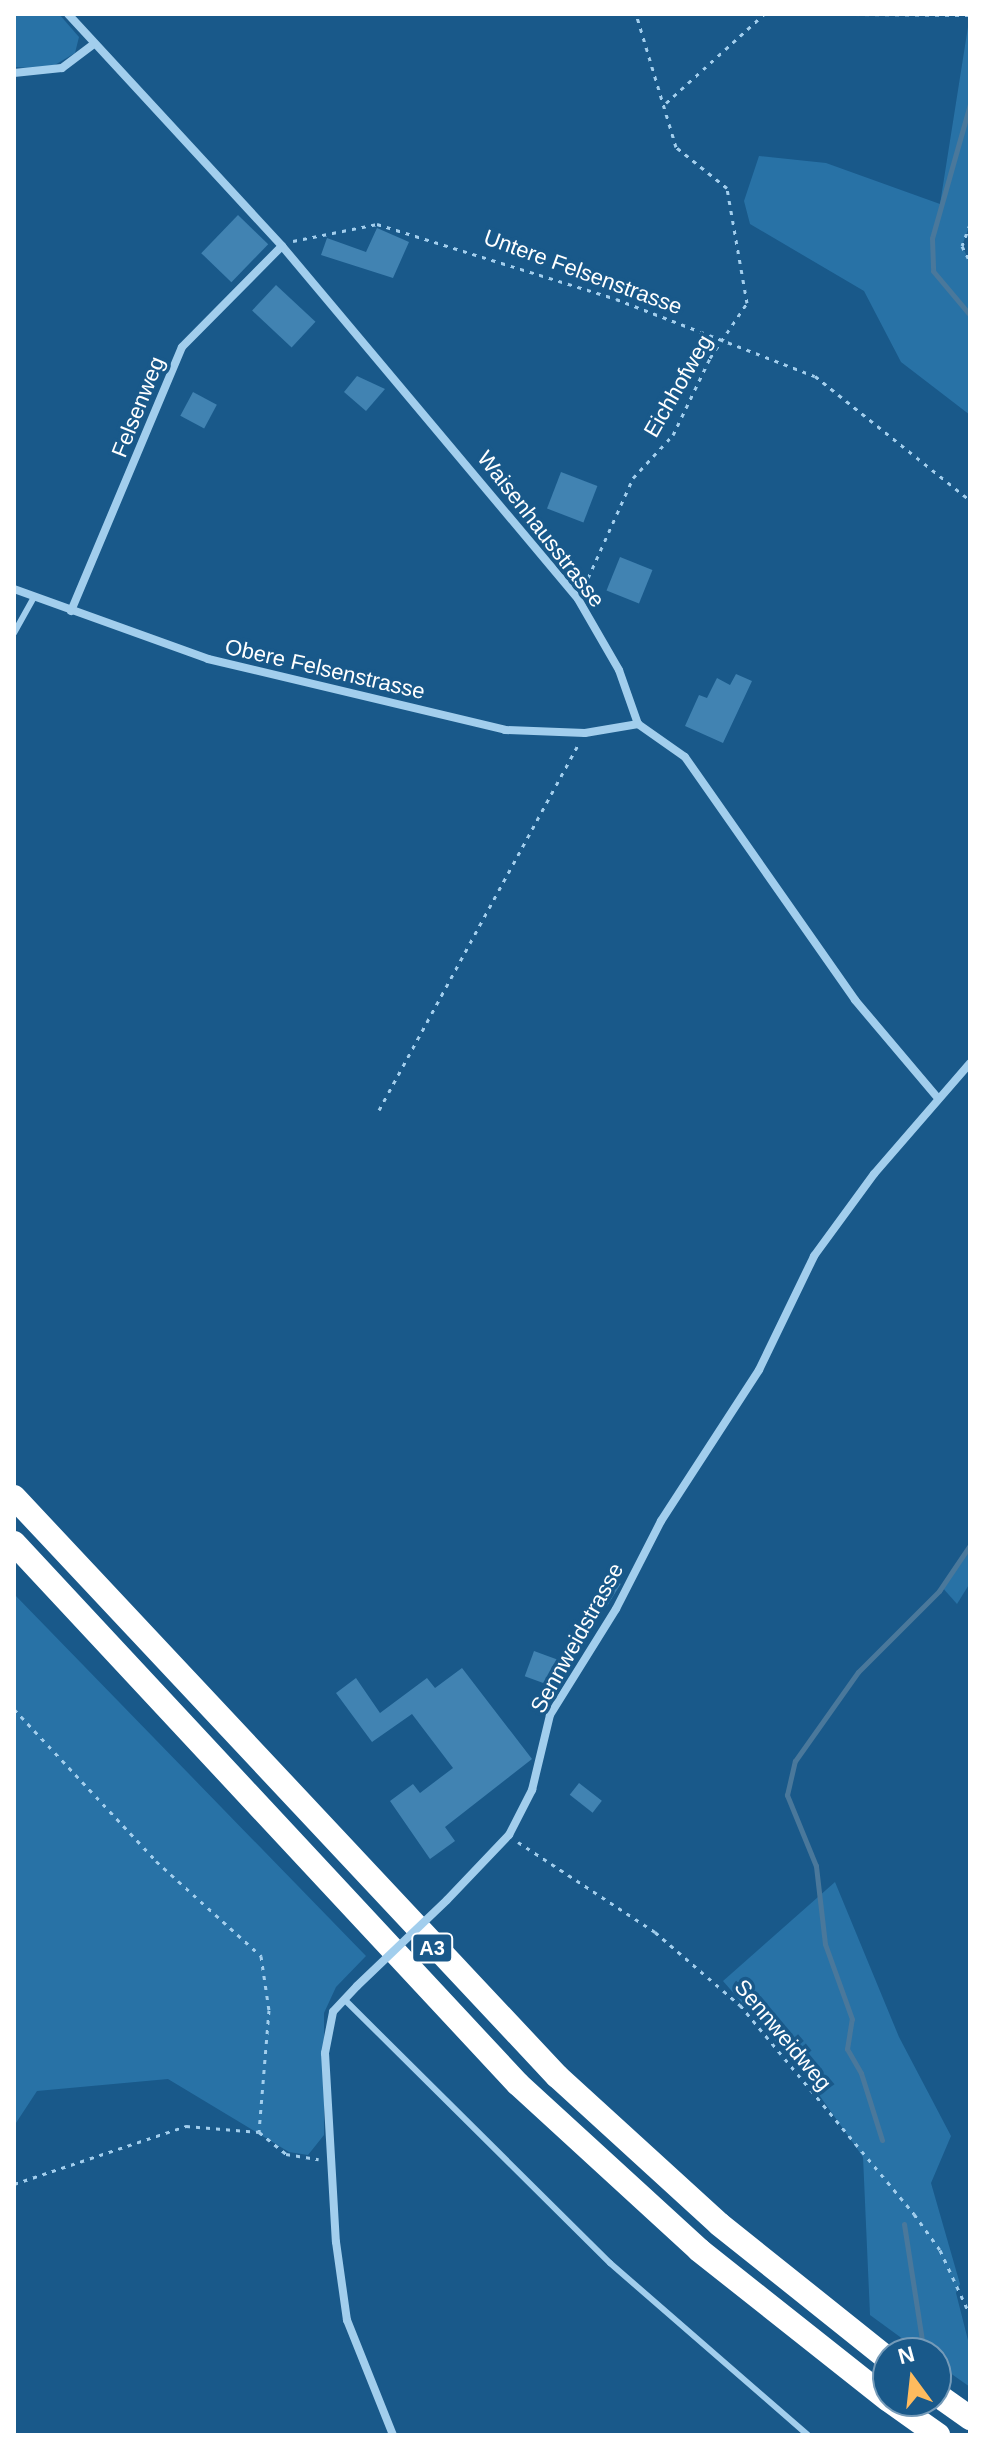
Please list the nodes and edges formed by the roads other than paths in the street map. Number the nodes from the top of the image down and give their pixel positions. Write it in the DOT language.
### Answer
graph roads {
  1 [pos="68,14"];
  2 [pos="93,45"];
  3 [pos="14,73"];
  4 [pos="282,246"];
  5 [pos="14,589"];
  6 [pos="34,597"];
  7 [pos="71,611"];
  8 [pos="14,633"];
  9 [pos="638,724"];
  10 [pos="970,1063"];
  11 [pos="937,1097"];
  12 [pos="14,1497"];
  13 [pos="14,1543"];
  14 [pos="344,1999"];
  15 [pos="872,2346"];
  16 [pos="872,2387"];
  17 [pos="952,2405"];
  18 [pos="913,2417"];
  19 [pos="970,2418"];
  20 [pos="393,2435"];
  21 [pos="808,2435"];
  22 [pos="938,2435"];
  1 -- 2 [label="street, Waisenhausstrasse"];
  2 -- 3 [label="street"];
  2 -- 4 [label="street, Waisenhausstrasse"];
  4 -- 7 [label="street, Felsenweg"];
  4 -- 9 [label="street, Waisenhausstrasse"];
  5 -- 6 [label="street, Obere Felsenstrasse"];
  6 -- 7 [label="street, Obere Felsenstrasse"];
  6 -- 8 [label="lane"];
  7 -- 9 [label="street, Obere Felsenstrasse"];
  9 -- 11 [label="street"];
  10 -- 11 [label="street, Sennweidstrasse"];
  11 -- 14 [label="street, Sennweidstrasse, bridge"];
  12 -- 15 [label="highway, A3"];
  13 -- 16 [label="highway, A3"];
  14 -- 20 [label="street, Sennweidstrasse"];
  14 -- 21 [label="lane"];
  17 -- 19 [label="highway"];
  18 -- 22 [label="highway, A3"];
}
